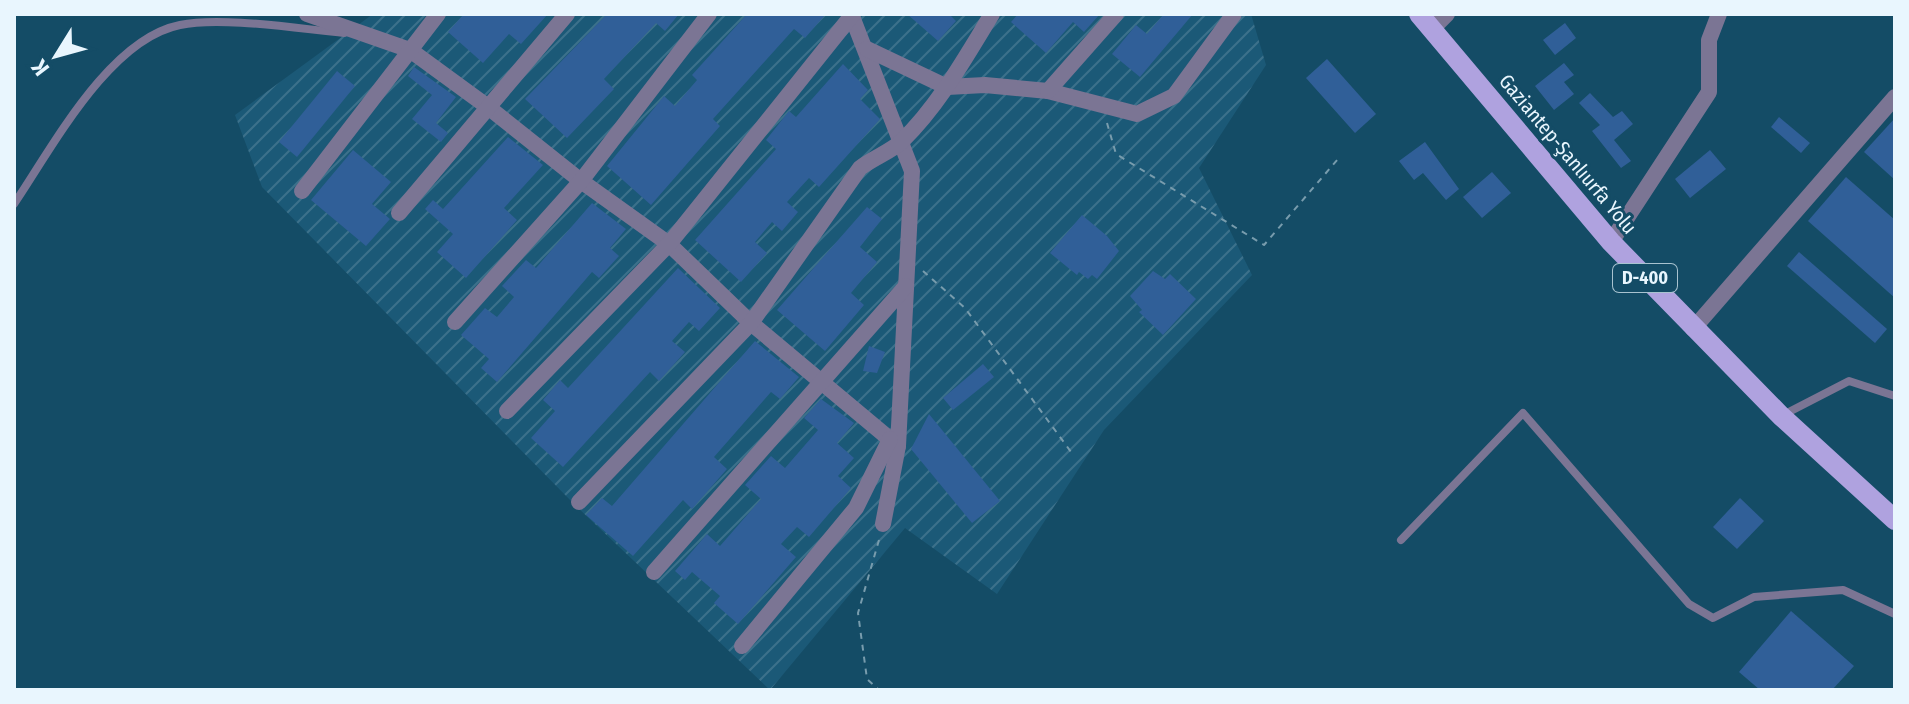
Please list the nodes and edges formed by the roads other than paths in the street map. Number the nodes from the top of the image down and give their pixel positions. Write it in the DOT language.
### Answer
graph roads {
  1 [pos="307,14"];
  2 [pos="438,14"];
  3 [pos="567,14"];
  4 [pos="709,14"];
  5 [pos="852,14"];
  6 [pos="992,14"];
  7 [pos="1116,14"];
  8 [pos="1234,14"];
  9 [pos="1447,14"];
  10 [pos="1719,14"];
  11 [pos="1425,22"];
  12 [pos="368,36"];
  13 [pos="867,49"];
  14 [pos="410,50"];
  15 [pos="947,87"];
  16 [pos="1048,91"];
  17 [pos="1895,97"];
  18 [pos="488,107"];
  19 [pos="900,144"];
  20 [pos="581,181"];
  21 [pos="302,191"];
  22 [pos="14,204"];
  23 [pos="399,213"];
  24 [pos="1611,242"];
  25 [pos="669,244"];
  26 [pos="906,286"];
  27 [pos="455,322"];
  28 [pos="751,323"];
  29 [pos="1693,329"];
  30 [pos="824,382"];
  31 [pos="1895,396"];
  32 [pos="507,411"];
  33 [pos="1781,416"];
  34 [pos="894,443"];
  35 [pos="579,502"];
  36 [pos="1895,520"];
  37 [pos="883,524"];
  38 [pos="1401,540"];
  39 [pos="654,572"];
  40 [pos="1895,614"];
  41 [pos="742,646"];
  1 -- 12 [label="street"];
  2 -- 14 [label="street"];
  3 -- 18 [label="street"];
  4 -- 20 [label="street"];
  5 -- 13 [label="street"];
  5 -- 25 [label="street"];
  6 -- 15 [label="street"];
  7 -- 16 [label="street"];
  8 -- 16 [label="street"];
  9 -- 11 [label="street"];
  10 -- 24 [label="street"];
  11 -- 24 [label="main road, Gaziantep-Şanlıurfa Yolu / D-400"];
  12 -- 14 [label="street"];
  12 -- 22 [label="lane"];
  13 -- 15 [label="street"];
  13 -- 19 [label="street"];
  14 -- 18 [label="street"];
  14 -- 21 [label="street"];
  15 -- 16 [label="street"];
  15 -- 19 [label="street"];
  17 -- 29 [label="street"];
  18 -- 20 [label="street"];
  18 -- 23 [label="street"];
  19 -- 26 [label="street"];
  19 -- 28 [label="street"];
  20 -- 25 [label="street"];
  20 -- 27 [label="street"];
  24 -- 29 [label="main road, Gaziantep-Şanlıurfa Yolu / D-400"];
  25 -- 28 [label="street"];
  25 -- 32 [label="street"];
  26 -- 30 [label="street"];
  26 -- 34 [label="street"];
  28 -- 30 [label="street"];
  28 -- 35 [label="street"];
  29 -- 33 [label="main road, Gaziantep-Şanlıurfa Yolu / D-400"];
  30 -- 34 [label="street"];
  30 -- 39 [label="street"];
  31 -- 33 [label="lane"];
  33 -- 36 [label="main road, Gaziantep-Şanlıurfa Yolu / D-400"];
  34 -- 37 [label="street"];
  34 -- 41 [label="street"];
  38 -- 40 [label="lane"];
}
